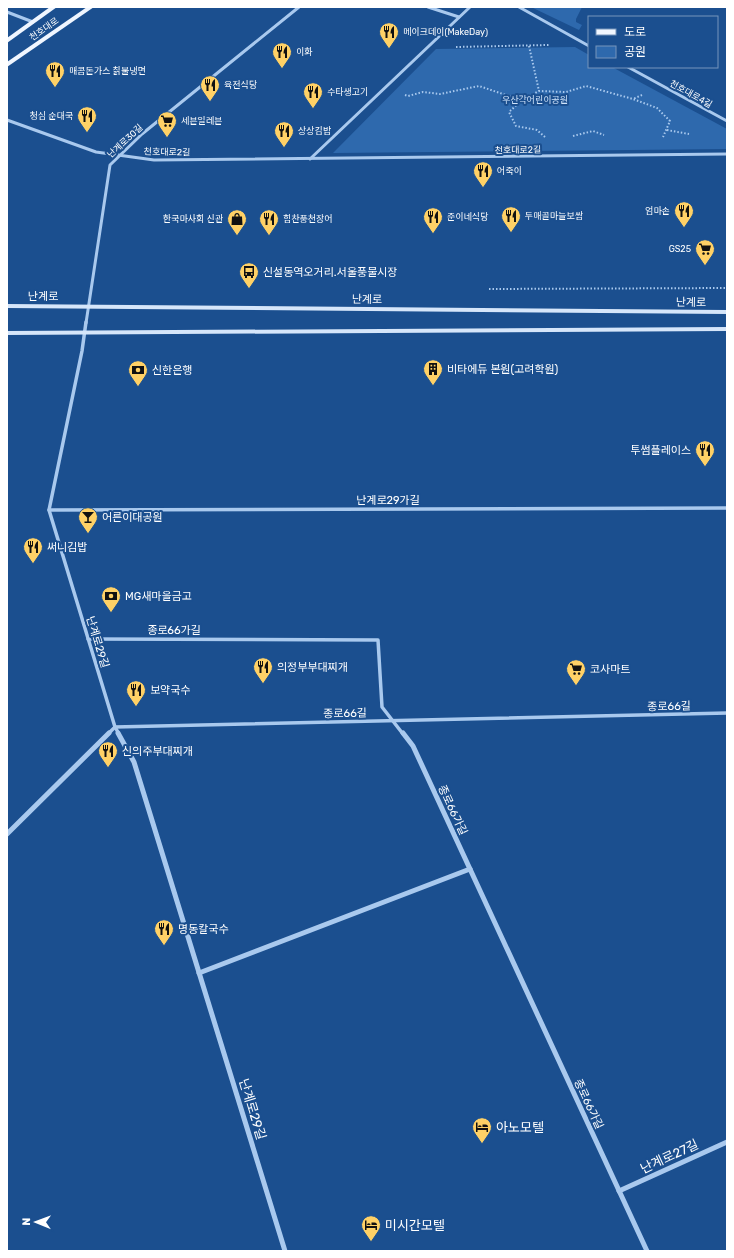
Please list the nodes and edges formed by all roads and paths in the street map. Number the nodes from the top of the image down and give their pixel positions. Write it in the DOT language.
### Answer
graph roads {
  1 [pos="54,7"];
  2 [pos="91,7"];
  3 [pos="299,7"];
  4 [pos="428,7"];
  5 [pos="470,7"];
  6 [pos="519,7"];
  7 [pos="7,12"];
  8 [pos="459,17"];
  9 [pos="33,22"];
  10 [pos="7,41"];
  11 [pos="551,45"];
  12 [pos="588,45"];
  13 [pos="529,46"];
  14 [pos="428,47"];
  15 [pos="7,65"];
  16 [pos="630,68"];
  17 [pos="662,86"];
  18 [pos="539,91"];
  19 [pos="401,94"];
  20 [pos="522,100"];
  21 [pos="633,100"];
  22 [pos="7,120"];
  23 [pos="727,121"];
  24 [pos="572,136"];
  25 [pos="607,137"];
  26 [pos="657,138"];
  27 [pos="548,139"];
  28 [pos="727,154"];
  29 [pos="119,156"];
  30 [pos="310,159"];
  31 [pos="7,306"];
  32 [pos="88,306"];
  33 [pos="727,312"];
  34 [pos="727,329"];
  35 [pos="7,333"];
  36 [pos="85,333"];
  37 [pos="727,508"];
  38 [pos="49,510"];
  39 [pos="88,639"];
  40 [pos="727,713"];
  41 [pos="394,721"];
  42 [pos="115,727"];
  43 [pos="7,834"];
  44 [pos="470,869"];
  45 [pos="199,973"];
  46 [pos="727,1142"];
  47 [pos="619,1191"];
  48 [pos="285,1251"];
  49 [pos="647,1251"];
  1 -- 9 [label="main road, 천호대로"];
  2 -- 15 [label="main road, 천호대로"];
  3 -- 29 [label="street, 난계로30길"];
  4 -- 8 [label="street"];
  5 -- 8 [label="street"];
  6 -- 12 [label="street"];
  7 -- 9 [label="street, 천호대로"];
  8 -- 14 [label="street"];
  9 -- 10 [label="main road, 천호대로"];
  11 -- 13 [label="path"];
  13 -- 14 [label="path"];
  13 -- 18 [label="path"];
  14 -- 30 [label="street"];
  16 -- 17 [label="street, 천호대로4길"];
  17 -- 21 [label="path"];
  17 -- 23 [label="street, 천호대로4길"];
  18 -- 20 [label="path"];
  18 -- 21 [label="path"];
  19 -- 20 [label="path"];
  20 -- 27 [label="path"];
  21 -- 26 [label="path"];
  22 -- 29 [label="street, 천호대로2길"];
  24 -- 25 [label="path"];
  28 -- 30 [label="street, 천호대로2길"];
  29 -- 30 [label="street, 천호대로2길"];
  29 -- 32 [label="street, 난계로30길"];
  31 -- 32 [label="main road, 난계로"];
  32 -- 33 [label="main road, 난계로"];
  32 -- 36 [label="street, 난계로29길"];
  34 -- 36 [label="main road"];
  35 -- 36 [label="main road"];
  36 -- 38 [label="street, 난계로29길"];
  37 -- 38 [label="street, 난계로29가길"];
  38 -- 39 [label="street, 난계로29길"];
  39 -- 41 [label="street, 종로66가길"];
  39 -- 42 [label="street, 난계로29길"];
  40 -- 41 [label="street, 종로66길"];
  41 -- 42 [label="street, 종로66길"];
  41 -- 44 [label="street, 종로66가길"];
  42 -- 43 [label="street"];
  42 -- 45 [label="street, 난계로29길"];
  44 -- 45 [label="street"];
  44 -- 47 [label="street, 종로66가길"];
  45 -- 48 [label="street, 난계로29길"];
  46 -- 47 [label="street, 난계로27길"];
  47 -- 49 [label="street, 종로66가길"];
}
